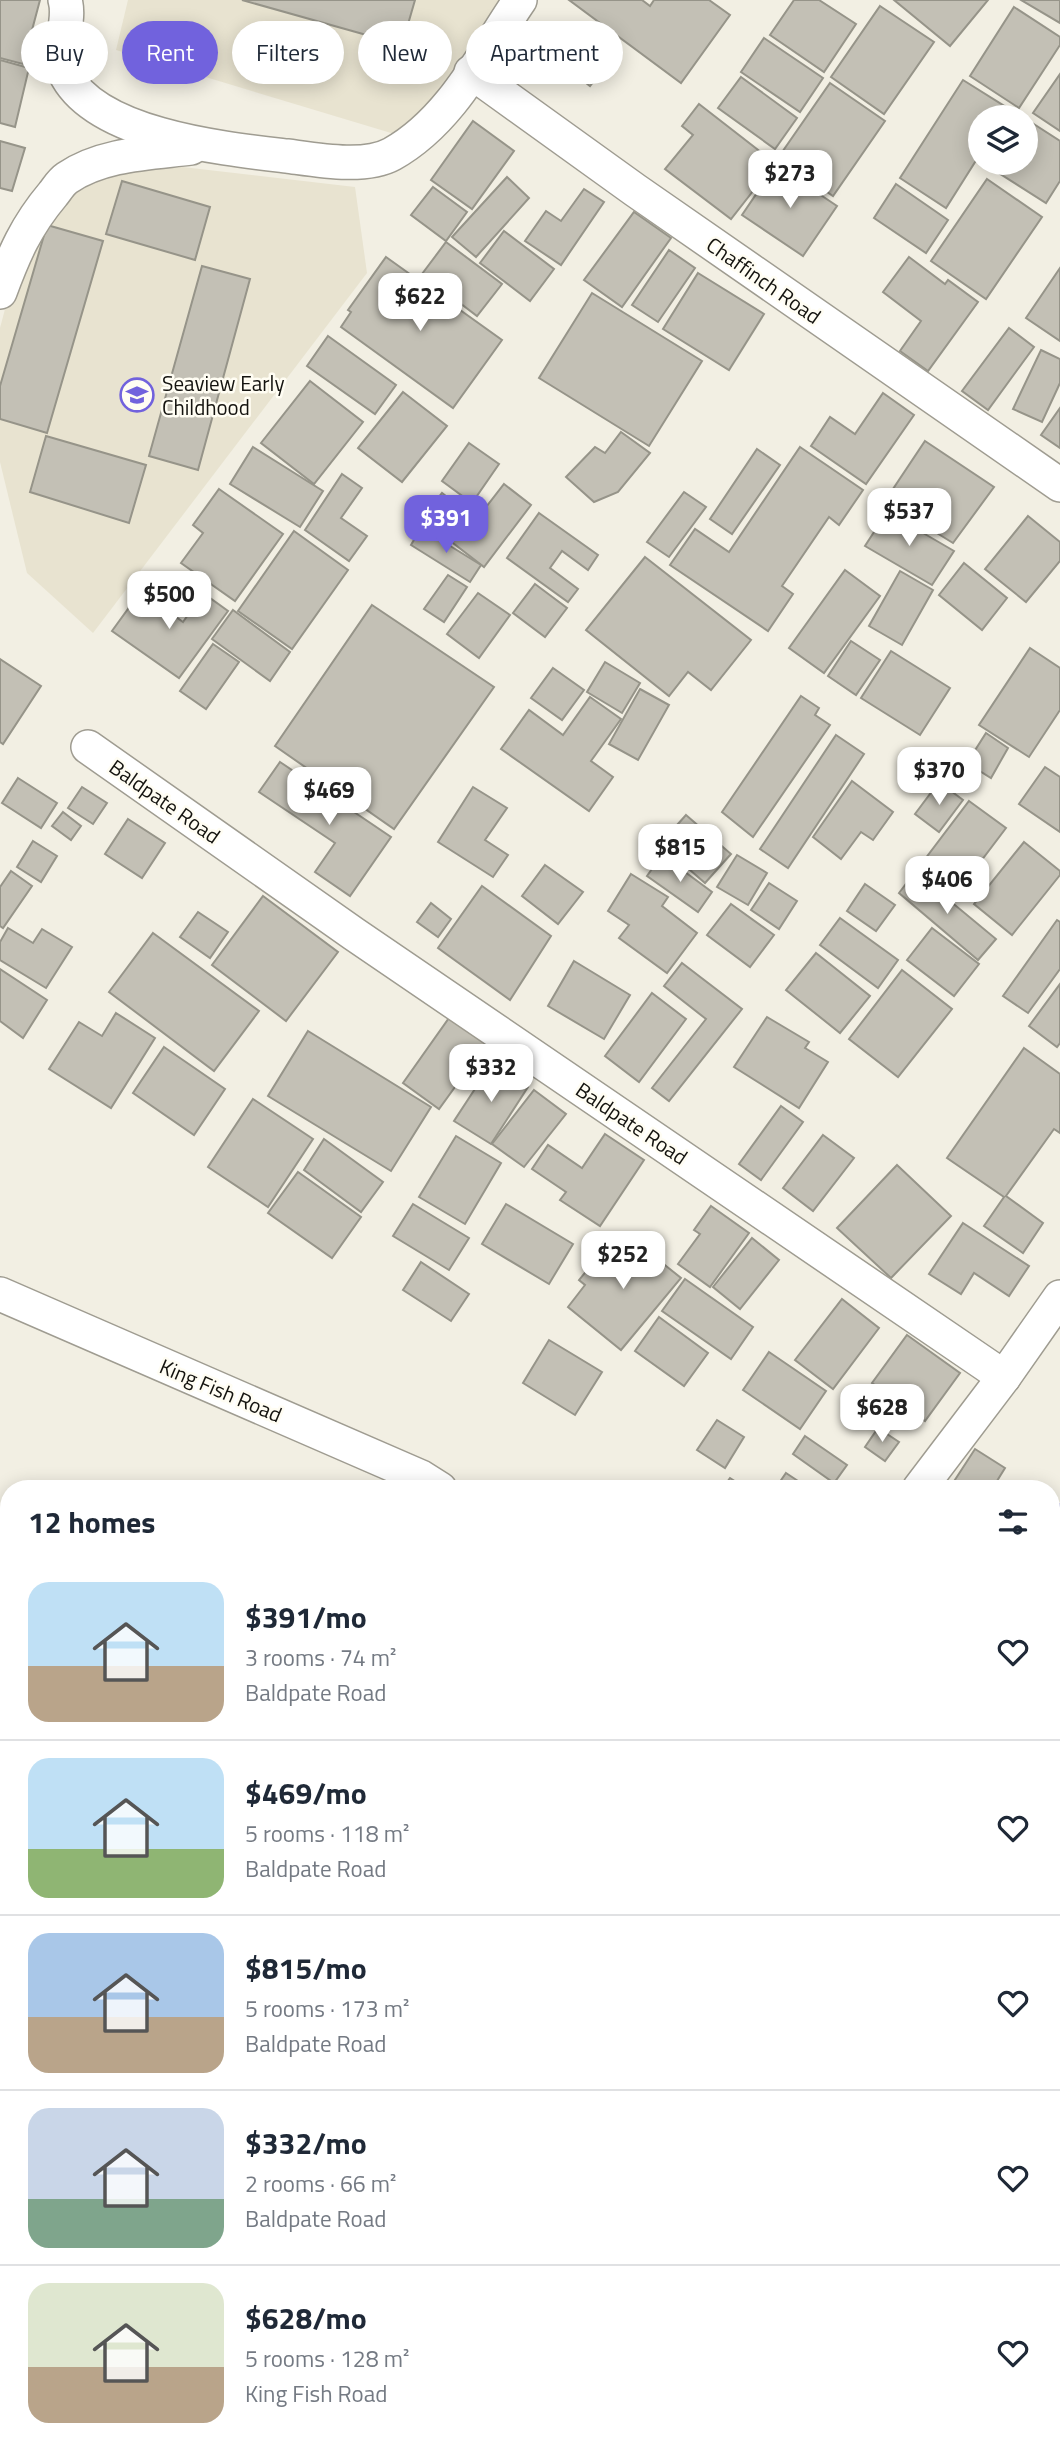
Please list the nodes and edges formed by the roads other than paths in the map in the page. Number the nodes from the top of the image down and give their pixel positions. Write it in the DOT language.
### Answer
graph roads {
  1 [pos="65,0"];
  2 [pos="520,0"];
  3 [pos="506,21"];
  4 [pos="466,79"];
  5 [pos="488,84"];
  6 [pos="204,146"];
  7 [pos="0,292"];
  8 [pos="1060,485"];
  9 [pos="88,747"];
  10 [pos="0,1294"];
  11 [pos="1060,1297"];
  12 [pos="1004,1377"];
  13 [pos="426,1480"];
  14 [pos="926,1480"];
  1 -- 6 [label="street"];
  2 -- 3 [label="street"];
  4 -- 6 [label="street"];
  5 -- 8 [label="street, Chaffinch Road"];
  6 -- 7 [label="street"];
  9 -- 12 [label="street, Baldpate Road"];
  10 -- 13 [label="street, King Fish Road"];
  11 -- 12 [label="street"];
  12 -- 14 [label="street"];
}
